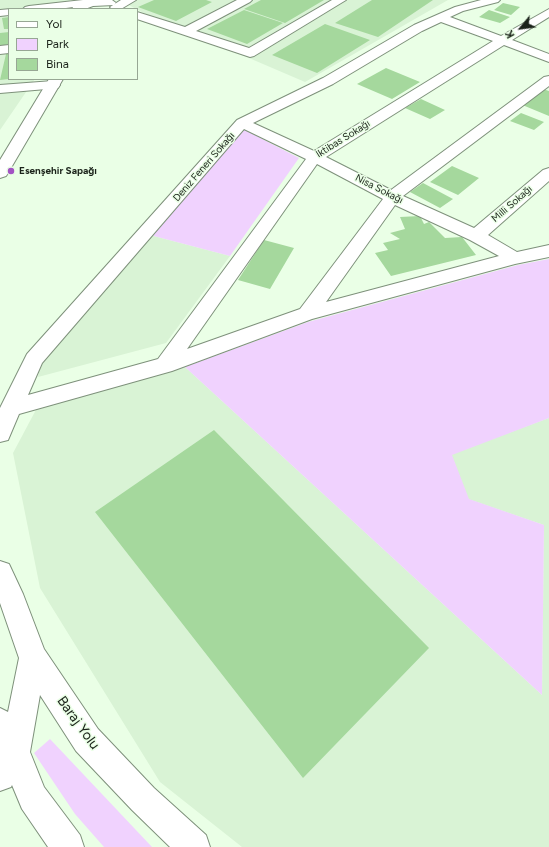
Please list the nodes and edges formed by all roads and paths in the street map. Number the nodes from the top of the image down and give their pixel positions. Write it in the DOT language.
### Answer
graph roads {
  1 [pos="130,0"];
  2 [pos="246,0"];
  3 [pos="340,0"];
  4 [pos="494,0"];
  5 [pos="80,5"];
  6 [pos="113,6"];
  7 [pos="42,8"];
  8 [pos="549,12"];
  9 [pos="138,15"];
  10 [pos="441,18"];
  11 [pos="187,31"];
  12 [pos="503,40"];
  13 [pos="549,58"];
  14 [pos="549,80"];
  15 [pos="54,82"];
  16 [pos="0,89"];
  17 [pos="242,123"];
  18 [pos="314,156"];
  19 [pos="0,173"];
  20 [pos="549,173"];
  21 [pos="392,196"];
  22 [pos="476,236"];
  23 [pos="549,250"];
  24 [pos="515,258"];
  25 [pos="307,314"];
  26 [pos="165,365"];
  27 [pos="11,408"];
  28 [pos="0,433"];
  29 [pos="0,573"];
  30 [pos="33,658"];
  31 [pos="0,723"];
  32 [pos="7,764"];
  33 [pos="68,847"];
  34 [pos="194,847"];
  1 -- 6 [label="street"];
  2 -- 11 [label="street"];
  3 -- 11 [label="street"];
  4 -- 10 [label="street, Deniz Feneri Sokağı"];
  5 -- 6 [label="street"];
  5 -- 7 [label="street"];
  8 -- 12 [label="street, İktibas Sokağı"];
  9 -- 11 [label="street"];
  10 -- 12 [label="street"];
  10 -- 17 [label="street, Deniz Feneri Sokağı"];
  12 -- 13 [label="street"];
  12 -- 18 [label="street, İktibas Sokağı"];
  14 -- 21 [label="street"];
  15 -- 16 [label="street"];
  15 -- 19 [label="street"];
  17 -- 18 [label="street, Nisa Sokağı"];
  17 -- 27 [label="street, Deniz Feneri Sokağı"];
  18 -- 21 [label="street, Nisa Sokağı"];
  18 -- 26 [label="street, İktibas Sokağı"];
  20 -- 22 [label="street, Milli Sokağı"];
  21 -- 22 [label="street, Nisa Sokağı"];
  21 -- 25 [label="street"];
  22 -- 24 [label="street, Nisa Sokağı"];
  23 -- 24 [label="street"];
  24 -- 25 [label="street"];
  25 -- 26 [label="street"];
  26 -- 27 [label="street"];
  27 -- 28 [label="street, Deniz Feneri Sokağı"];
  29 -- 30 [label="street, Baraj Yolu"];
  30 -- 32 [label="street"];
  30 -- 34 [label="street, Baraj Yolu"];
  31 -- 32 [label="street"];
  32 -- 33 [label="street"];
}
